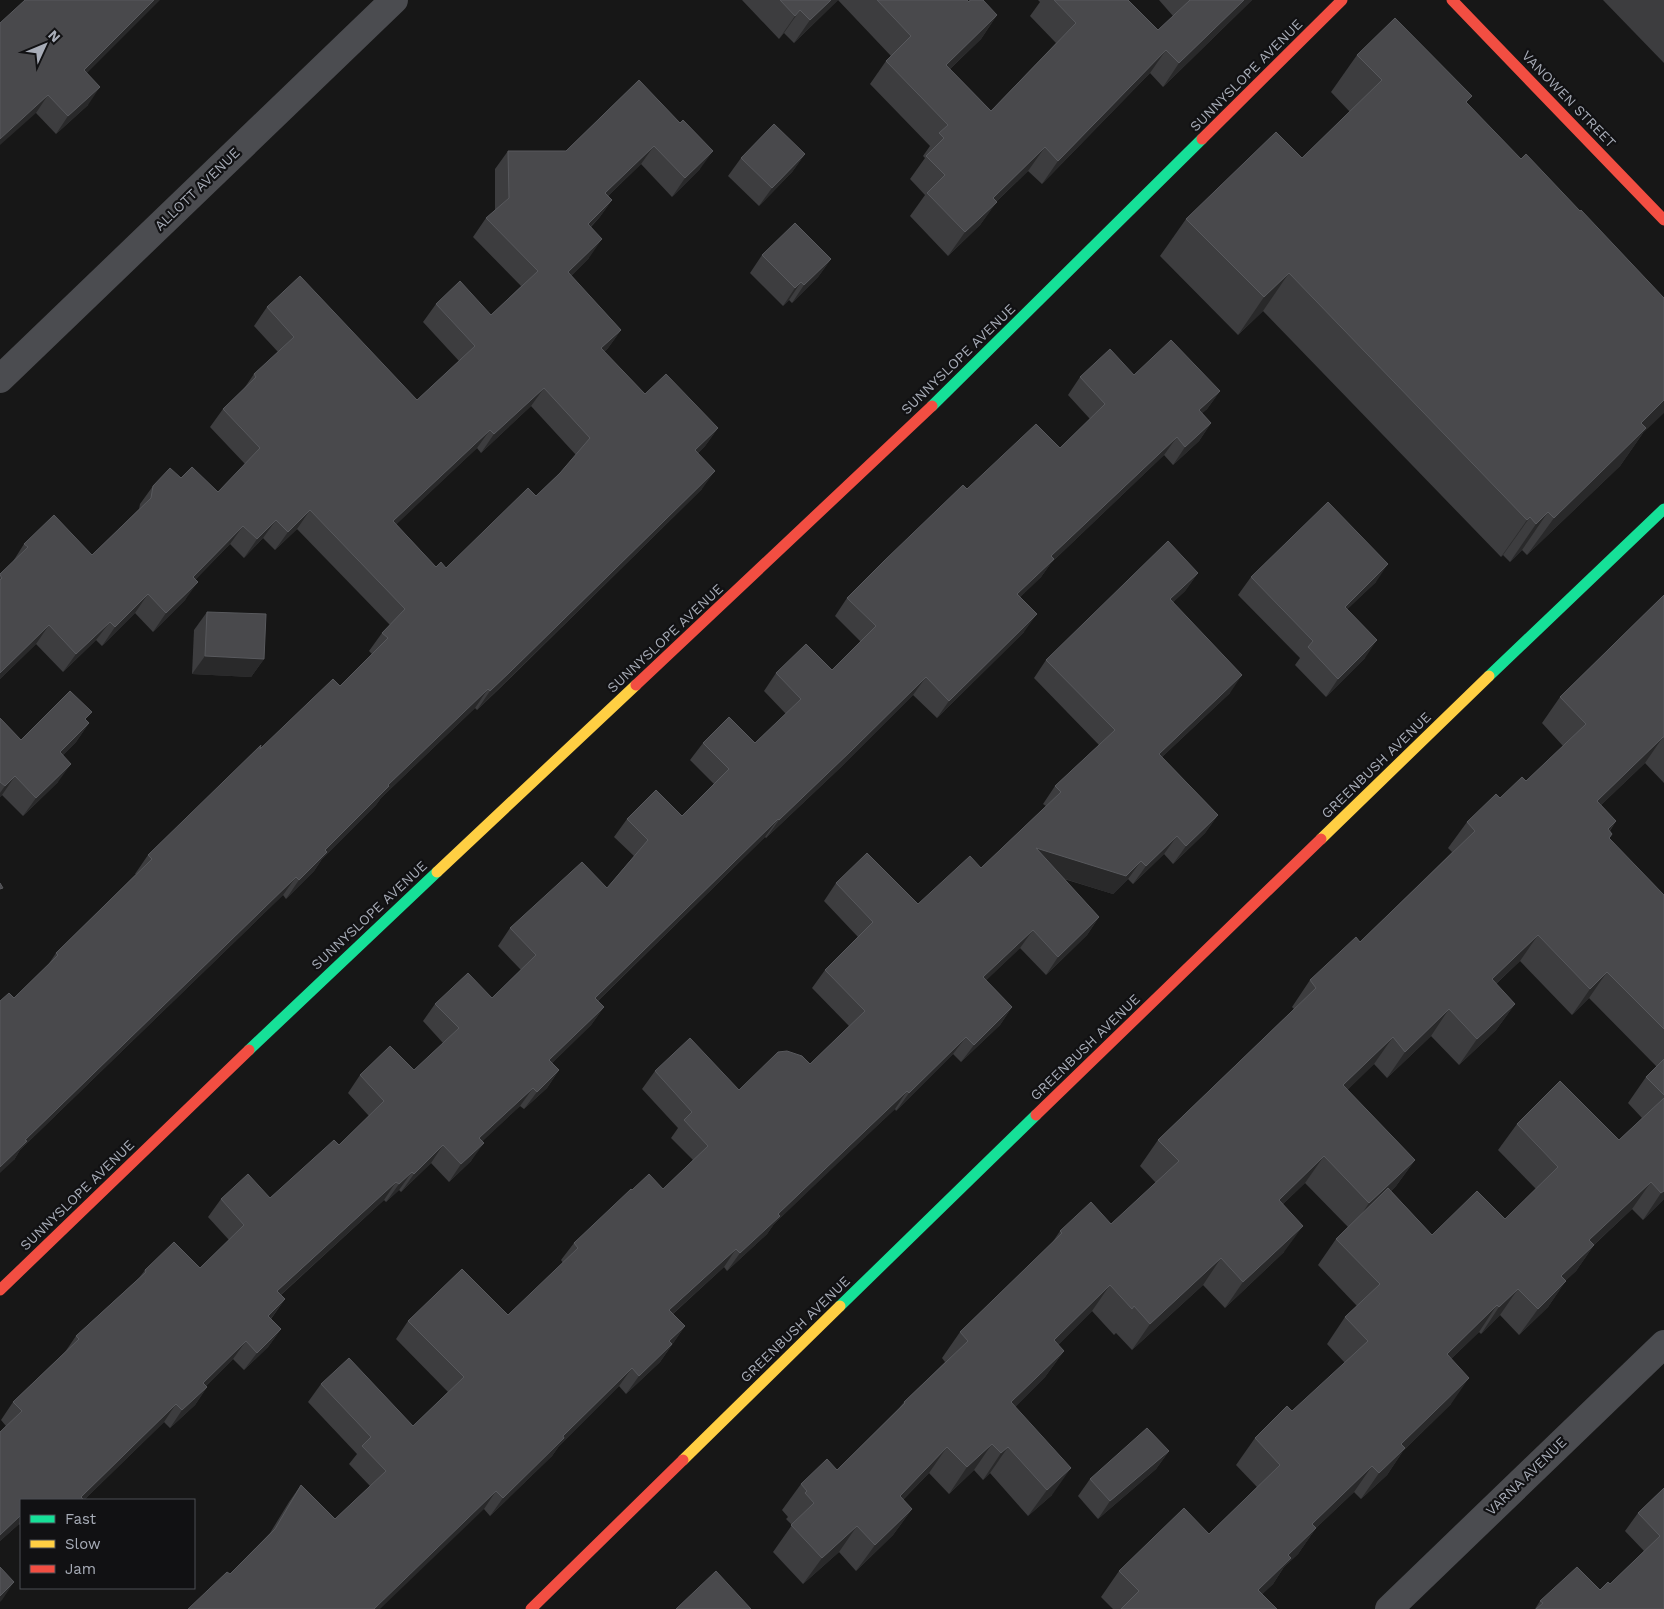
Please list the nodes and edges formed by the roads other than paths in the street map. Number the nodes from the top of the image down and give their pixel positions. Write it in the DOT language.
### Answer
graph roads {
  1 [pos="394,0"];
  2 [pos="1342,0"];
  3 [pos="1452,0"];
  4 [pos="1664,220"];
  5 [pos="0,378"];
  6 [pos="1664,509"];
  7 [pos="0,1290"];
  8 [pos="1664,1344"];
  9 [pos="531,1609"];
  10 [pos="1388,1609"];
  1 -- 5 [label="street, ALLOTT AVENUE"];
  2 -- 7 [label="street, SUNNYSLOPE AVENUE"];
  3 -- 4 [label="street, VANOWEN STREET"];
  6 -- 9 [label="street, GREENBUSH AVENUE"];
  8 -- 10 [label="street, VARNA AVENUE"];
}
